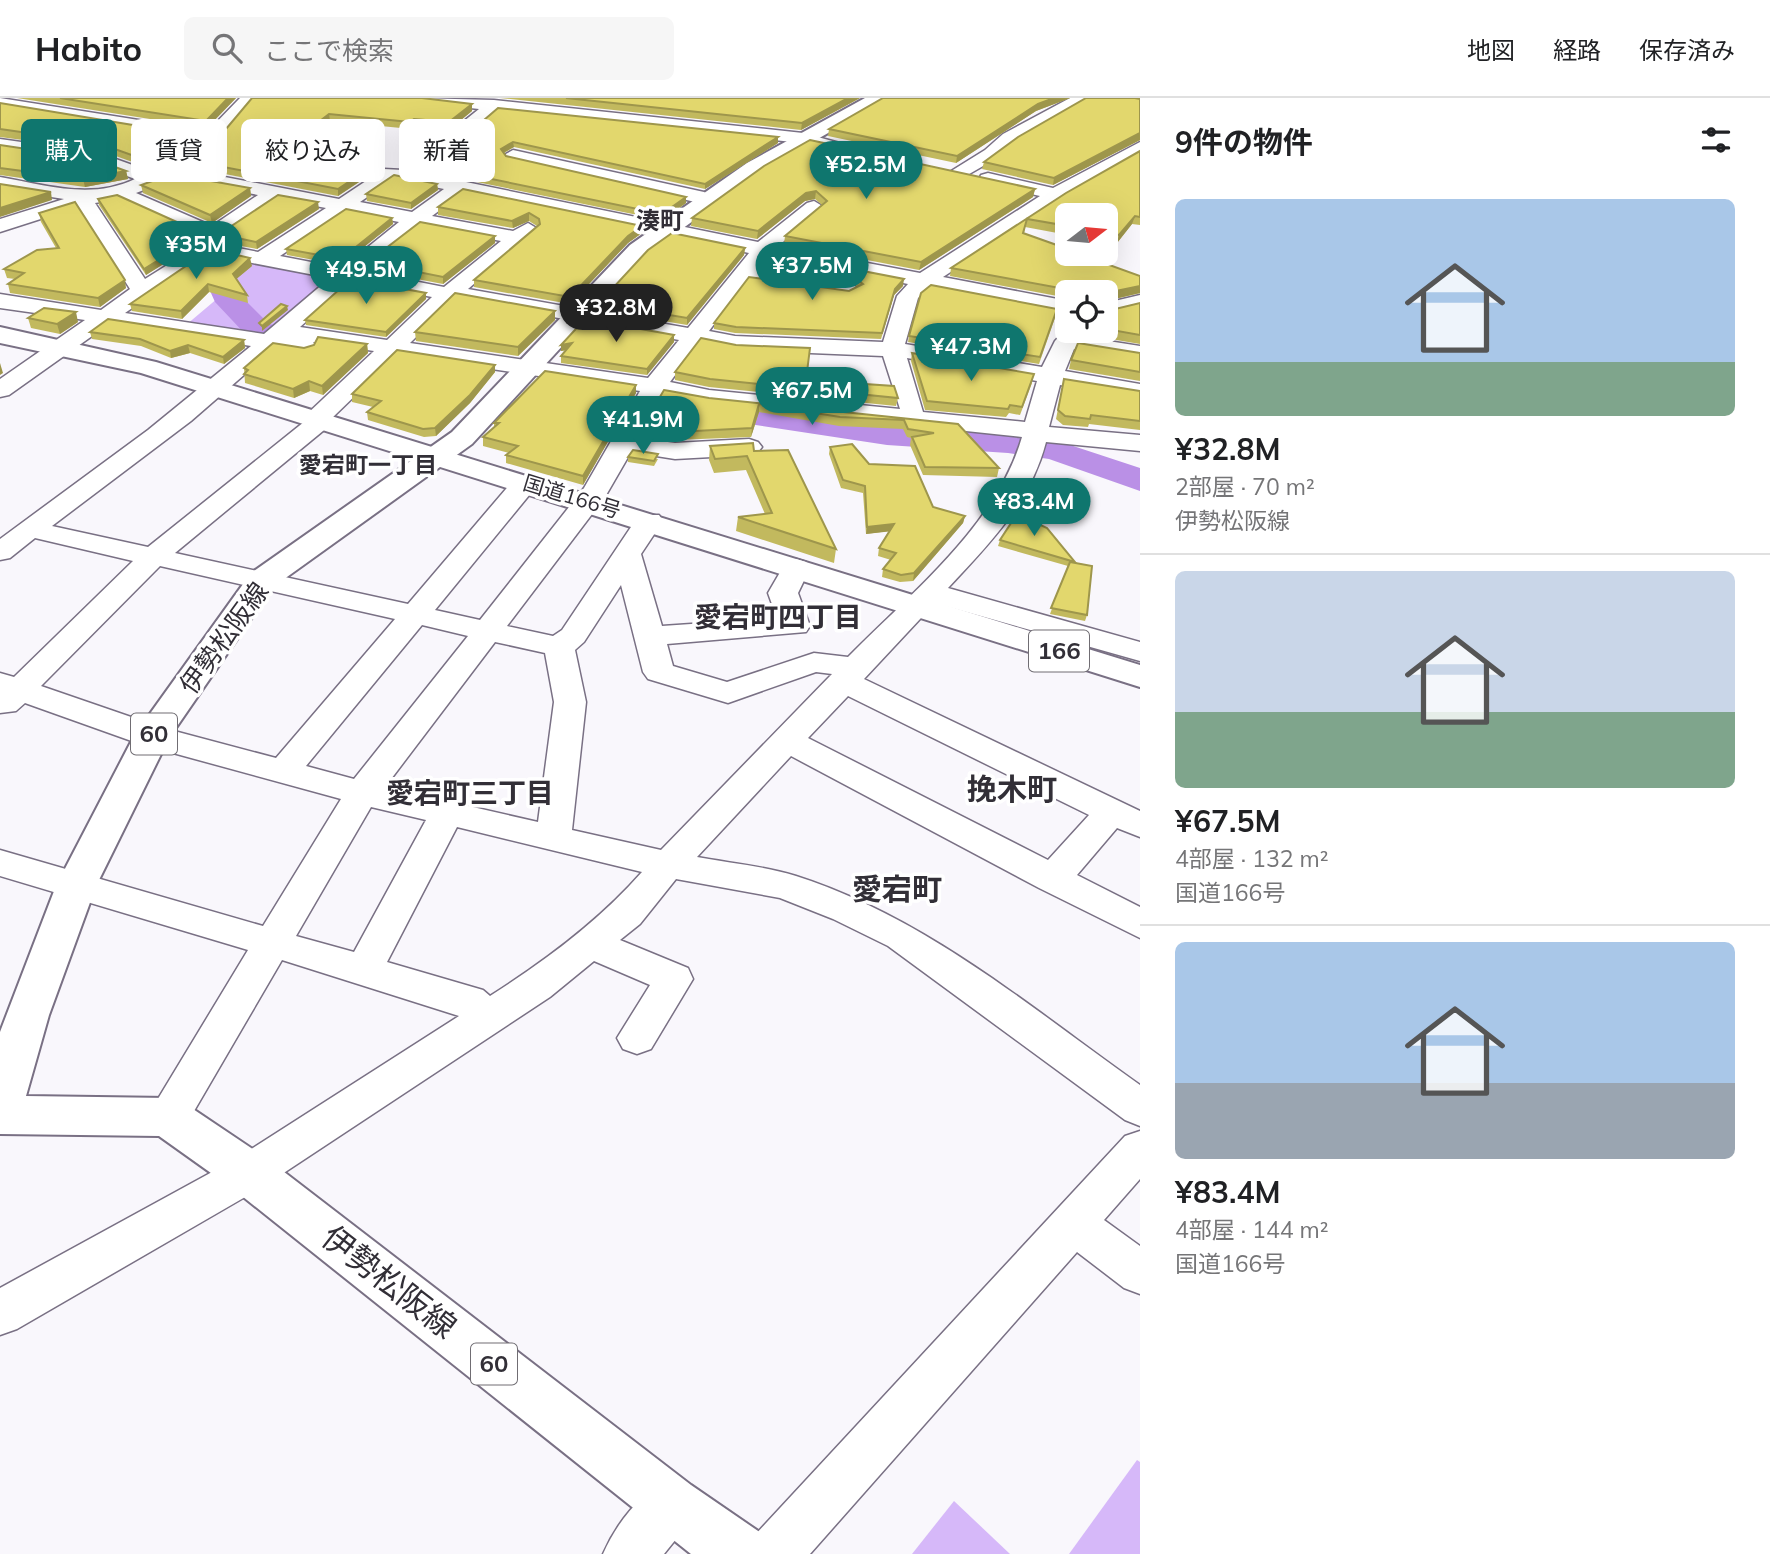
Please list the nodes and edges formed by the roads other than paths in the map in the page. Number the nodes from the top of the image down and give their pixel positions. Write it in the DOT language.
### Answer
graph roads {
  1 [pos="109,98"];
  2 [pos="250,98"];
  3 [pos="424,98"];
  4 [pos="880,98"];
  5 [pos="1083,98"];
  6 [pos="0,102"];
  7 [pos="535,103"];
  8 [pos="494,105"];
  9 [pos="565,112"];
  10 [pos="80,115"];
  11 [pos="477,119"];
  12 [pos="131,123"];
  13 [pos="227,123"];
  14 [pos="548,127"];
  15 [pos="803,138"];
  16 [pos="531,141"];
  17 [pos="0,144"];
  18 [pos="1140,147"];
  19 [pos="864,153"];
  20 [pos="504,164"];
  21 [pos="131,171"];
  22 [pos="399,174"];
  23 [pos="143,182"];
  24 [pos="225,182"];
  25 [pos="439,182"];
  26 [pos="0,183"];
  27 [pos="466,187"];
  28 [pos="277,191"];
  29 [pos="121,193"];
  30 [pos="1056,194"];
  31 [pos="704,198"];
  32 [pos="84,199"];
  33 [pos="342,204"];
  34 [pos="557,204"];
  35 [pos="814,207"];
  36 [pos="412,219"];
  37 [pos="0,226"];
  38 [pos="664,229"];
  39 [pos="517,238"];
  40 [pos="211,244"];
  41 [pos="762,250"];
  42 [pos="263,258"];
  43 [pos="742,273"];
  44 [pos="346,274"];
  45 [pos="916,288"];
  46 [pos="1,291"];
  47 [pos="449,293"];
  48 [pos="138,295"];
  49 [pos="1055,306"];
  50 [pos="1055,315"];
  51 [pos="577,316"];
  52 [pos="106,317"];
  53 [pos="0,335"];
  54 [pos="275,337"];
  55 [pos="693,337"];
  56 [pos="64,346"];
  57 [pos="892,349"];
  58 [pos="1063,352"];
  59 [pos="386,353"];
  60 [pos="1140,353"];
  61 [pos="1140,371"];
  62 [pos="523,373"];
  63 [pos="215,388"];
  64 [pos="0,390"];
  65 [pos="1140,391"];
  66 [pos="650,394"];
  67 [pos="690,406"];
  68 [pos="912,410"];
  69 [pos="317,420"];
  70 [pos="1033,439"];
  71 [pos="621,443"];
  72 [pos="1140,443"];
  73 [pos="749,447"];
  74 [pos="438,456"];
  75 [pos="526,482"];
  76 [pos="585,502"];
  77 [pos="649,521"];
  78 [pos="30,529"];
  79 [pos="0,552"];
  80 [pos="154,556"];
  81 [pos="628,556"];
  82 [pos="796,568"];
  83 [pos="262,580"];
  84 [pos="923,599"];
  85 [pos="413,614"];
  86 [pos="795,626"];
  87 [pos="486,631"];
  88 [pos="651,636"];
  89 [pos="559,647"];
  90 [pos="1140,652"];
  91 [pos="814,662"];
  92 [pos="852,675"];
  93 [pos="1140,676"];
  94 [pos="6,695"];
  95 [pos="152,736"];
  96 [pos="788,741"];
  97 [pos="283,772"];
  98 [pos="362,793"];
  99 [pos="446,814"];
  100 [pos="1126,819"];
  101 [pos="553,840"];
  102 [pos="0,863"];
  103 [pos="668,865"];
  104 [pos="1052,879"];
  105 [pos="76,886"];
  106 [pos="1140,924"];
  107 [pos="273,944"];
  108 [pos="591,944"];
  109 [pos="363,970"];
  110 [pos="487,1018"];
  111 [pos="637,1038"];
  112 [pos="0,1106"];
  113 [pos="1140,1108"];
  114 [pos="0,1115"];
  115 [pos="168,1117"];
  116 [pos="1140,1149"];
  117 [pos="249,1173"];
  118 [pos="1074,1224"];
  119 [pos="1140,1273"];
  120 [pos="0,1313"];
  121 [pos="671,1505"];
  122 [pos="630,1554"];
  123 [pos="740,1554"];
  124 [pos="774,1554"];
  1 -- 10 [label="street"];
  2 -- 13 [label="street"];
  3 -- 8 [label="street"];
  4 -- 15 [label="main road, 伊勢松阪線 / 60"];
  5 -- 30 [label="street"];
  6 -- 10 [label="street"];
  7 -- 8 [label="street"];
  7 -- 9 [label="street"];
  8 -- 11 [label="street"];
  9 -- 14 [label="street"];
  9 -- 15 [label="street"];
  10 -- 12 [label="street"];
  15 -- 19 [label="street"];
  15 -- 31 [label="main road, 伊勢松阪線 / 60"];
  16 -- 20 [label="street"];
  17 -- 21 [label="street"];
  18 -- 30 [label="street"];
  20 -- 27 [label="street"];
  20 -- 31 [label="street"];
  22 -- 33 [label="street"];
  23 -- 29 [label="street"];
  24 -- 28 [label="street"];
  25 -- 27 [label="street"];
  26 -- 32 [label="street"];
  27 -- 34 [label="street"];
  27 -- 36 [label="street"];
  28 -- 33 [label="street"];
  28 -- 40 [label="street"];
  29 -- 32 [label="street"];
  29 -- 40 [label="street"];
  30 -- 45 [label="street"];
  31 -- 38 [label="main road, 伊勢松阪線 / 60"];
  32 -- 37 [label="street"];
  32 -- 48 [label="street"];
  33 -- 36 [label="street"];
  33 -- 42 [label="street"];
  34 -- 38 [label="street"];
  34 -- 39 [label="street"];
  35 -- 41 [label="street"];
  36 -- 39 [label="street"];
  36 -- 44 [label="street"];
  38 -- 41 [label="street"];
  38 -- 51 [label="main road, 伊勢松阪線 / 60"];
  39 -- 47 [label="street"];
  40 -- 42 [label="street"];
  40 -- 48 [label="street"];
  41 -- 43 [label="street"];
  41 -- 45 [label="street"];
  42 -- 44 [label="street"];
  43 -- 45 [label="street"];
  43 -- 55 [label="street"];
  44 -- 47 [label="street"];
  44 -- 54 [label="street"];
  45 -- 49 [label="street"];
  45 -- 50 [label="street"];
  45 -- 57 [label="street"];
  46 -- 48 [label="street"];
  46 -- 52 [label="street"];
  47 -- 51 [label="street"];
  47 -- 59 [label="street"];
  48 -- 52 [label="street"];
  51 -- 55 [label="street"];
  51 -- 62 [label="main road, 伊勢松阪線 / 60"];
  52 -- 54 [label="street"];
  52 -- 56 [label="street"];
  53 -- 56 [label="main road, 国道166号 / 166"];
  54 -- 59 [label="street"];
  54 -- 63 [label="street"];
  55 -- 57 [label="street"];
  55 -- 66 [label="street"];
  56 -- 63 [label="main road, 国道166号 / 166"];
  56 -- 64 [label="street"];
  57 -- 58 [label="street"];
  57 -- 68 [label="street"];
  58 -- 60 [label="street"];
  58 -- 61 [label="street"];
  58 -- 65 [label="street"];
  58 -- 70 [label="street"];
  59 -- 62 [label="street"];
  59 -- 69 [label="street"];
  62 -- 66 [label="street"];
  62 -- 74 [label="main road, 伊勢松阪線 / 60"];
  63 -- 69 [label="main road, 国道166号 / 166"];
  63 -- 78 [label="street"];
  66 -- 67 [label="street"];
  66 -- 70 [label="street"];
  66 -- 71 [label="street"];
  69 -- 74 [label="main road, 国道166号 / 166"];
  69 -- 80 [label="street"];
  70 -- 72 [label="street"];
  70 -- 84 [label="street"];
  71 -- 73 [label="street"];
  71 -- 76 [label="street"];
  74 -- 75 [label="main road, 国道166号 / 166"];
  74 -- 83 [label="main road, 伊勢松阪線 / 60"];
  75 -- 76 [label="main road, 国道166号 / 166"];
  75 -- 85 [label="street"];
  76 -- 77 [label="main road, 国道166号 / 166"];
  76 -- 87 [label="street"];
  77 -- 81 [label="street"];
  77 -- 82 [label="main road, 国道166号 / 166"];
  78 -- 79 [label="street"];
  78 -- 80 [label="street"];
  80 -- 83 [label="street"];
  80 -- 94 [label="street"];
  81 -- 88 [label="street"];
  81 -- 89 [label="street"];
  82 -- 84 [label="main road, 国道166号 / 166"];
  82 -- 86 [label="street"];
  83 -- 85 [label="street"];
  83 -- 95 [label="main road, 伊勢松阪線 / 60"];
  84 -- 90 [label="street"];
  84 -- 92 [label="street"];
  84 -- 93 [label="main road, 国道166号 / 166"];
  85 -- 87 [label="street"];
  85 -- 97 [label="street"];
  86 -- 88 [label="street"];
  86 -- 91 [label="street"];
  87 -- 89 [label="street"];
  87 -- 98 [label="street"];
  88 -- 91 [label="street"];
  89 -- 101 [label="street"];
  91 -- 92 [label="street"];
  92 -- 96 [label="street"];
  92 -- 100 [label="street"];
  94 -- 95 [label="street"];
  95 -- 97 [label="street"];
  95 -- 105 [label="main road, 伊勢松阪線 / 60"];
  96 -- 103 [label="street"];
  96 -- 104 [label="street"];
  97 -- 98 [label="street"];
  98 -- 99 [label="street"];
  98 -- 107 [label="street"];
  99 -- 101 [label="street"];
  99 -- 109 [label="street"];
  100 -- 104 [label="street"];
  101 -- 103 [label="street"];
  102 -- 105 [label="street"];
  103 -- 108 [label="street"];
  103 -- 113 [label="street"];
  104 -- 106 [label="street"];
  105 -- 107 [label="street"];
  105 -- 112 [label="main road, 伊勢松阪線 / 60"];
  107 -- 109 [label="street"];
  107 -- 115 [label="street"];
  108 -- 110 [label="street"];
  108 -- 111 [label="street"];
  109 -- 110 [label="street"];
  110 -- 117 [label="street"];
  114 -- 115 [label="main road"];
  115 -- 117 [label="main road, 伊勢松阪線 / 60"];
  116 -- 118 [label="street"];
  117 -- 120 [label="street"];
  117 -- 121 [label="main road, 伊勢松阪線 / 60"];
  118 -- 119 [label="street"];
  118 -- 124 [label="street"];
  121 -- 122 [label="street"];
  121 -- 123 [label="main road, 伊勢松阪線 / 60"];
}
